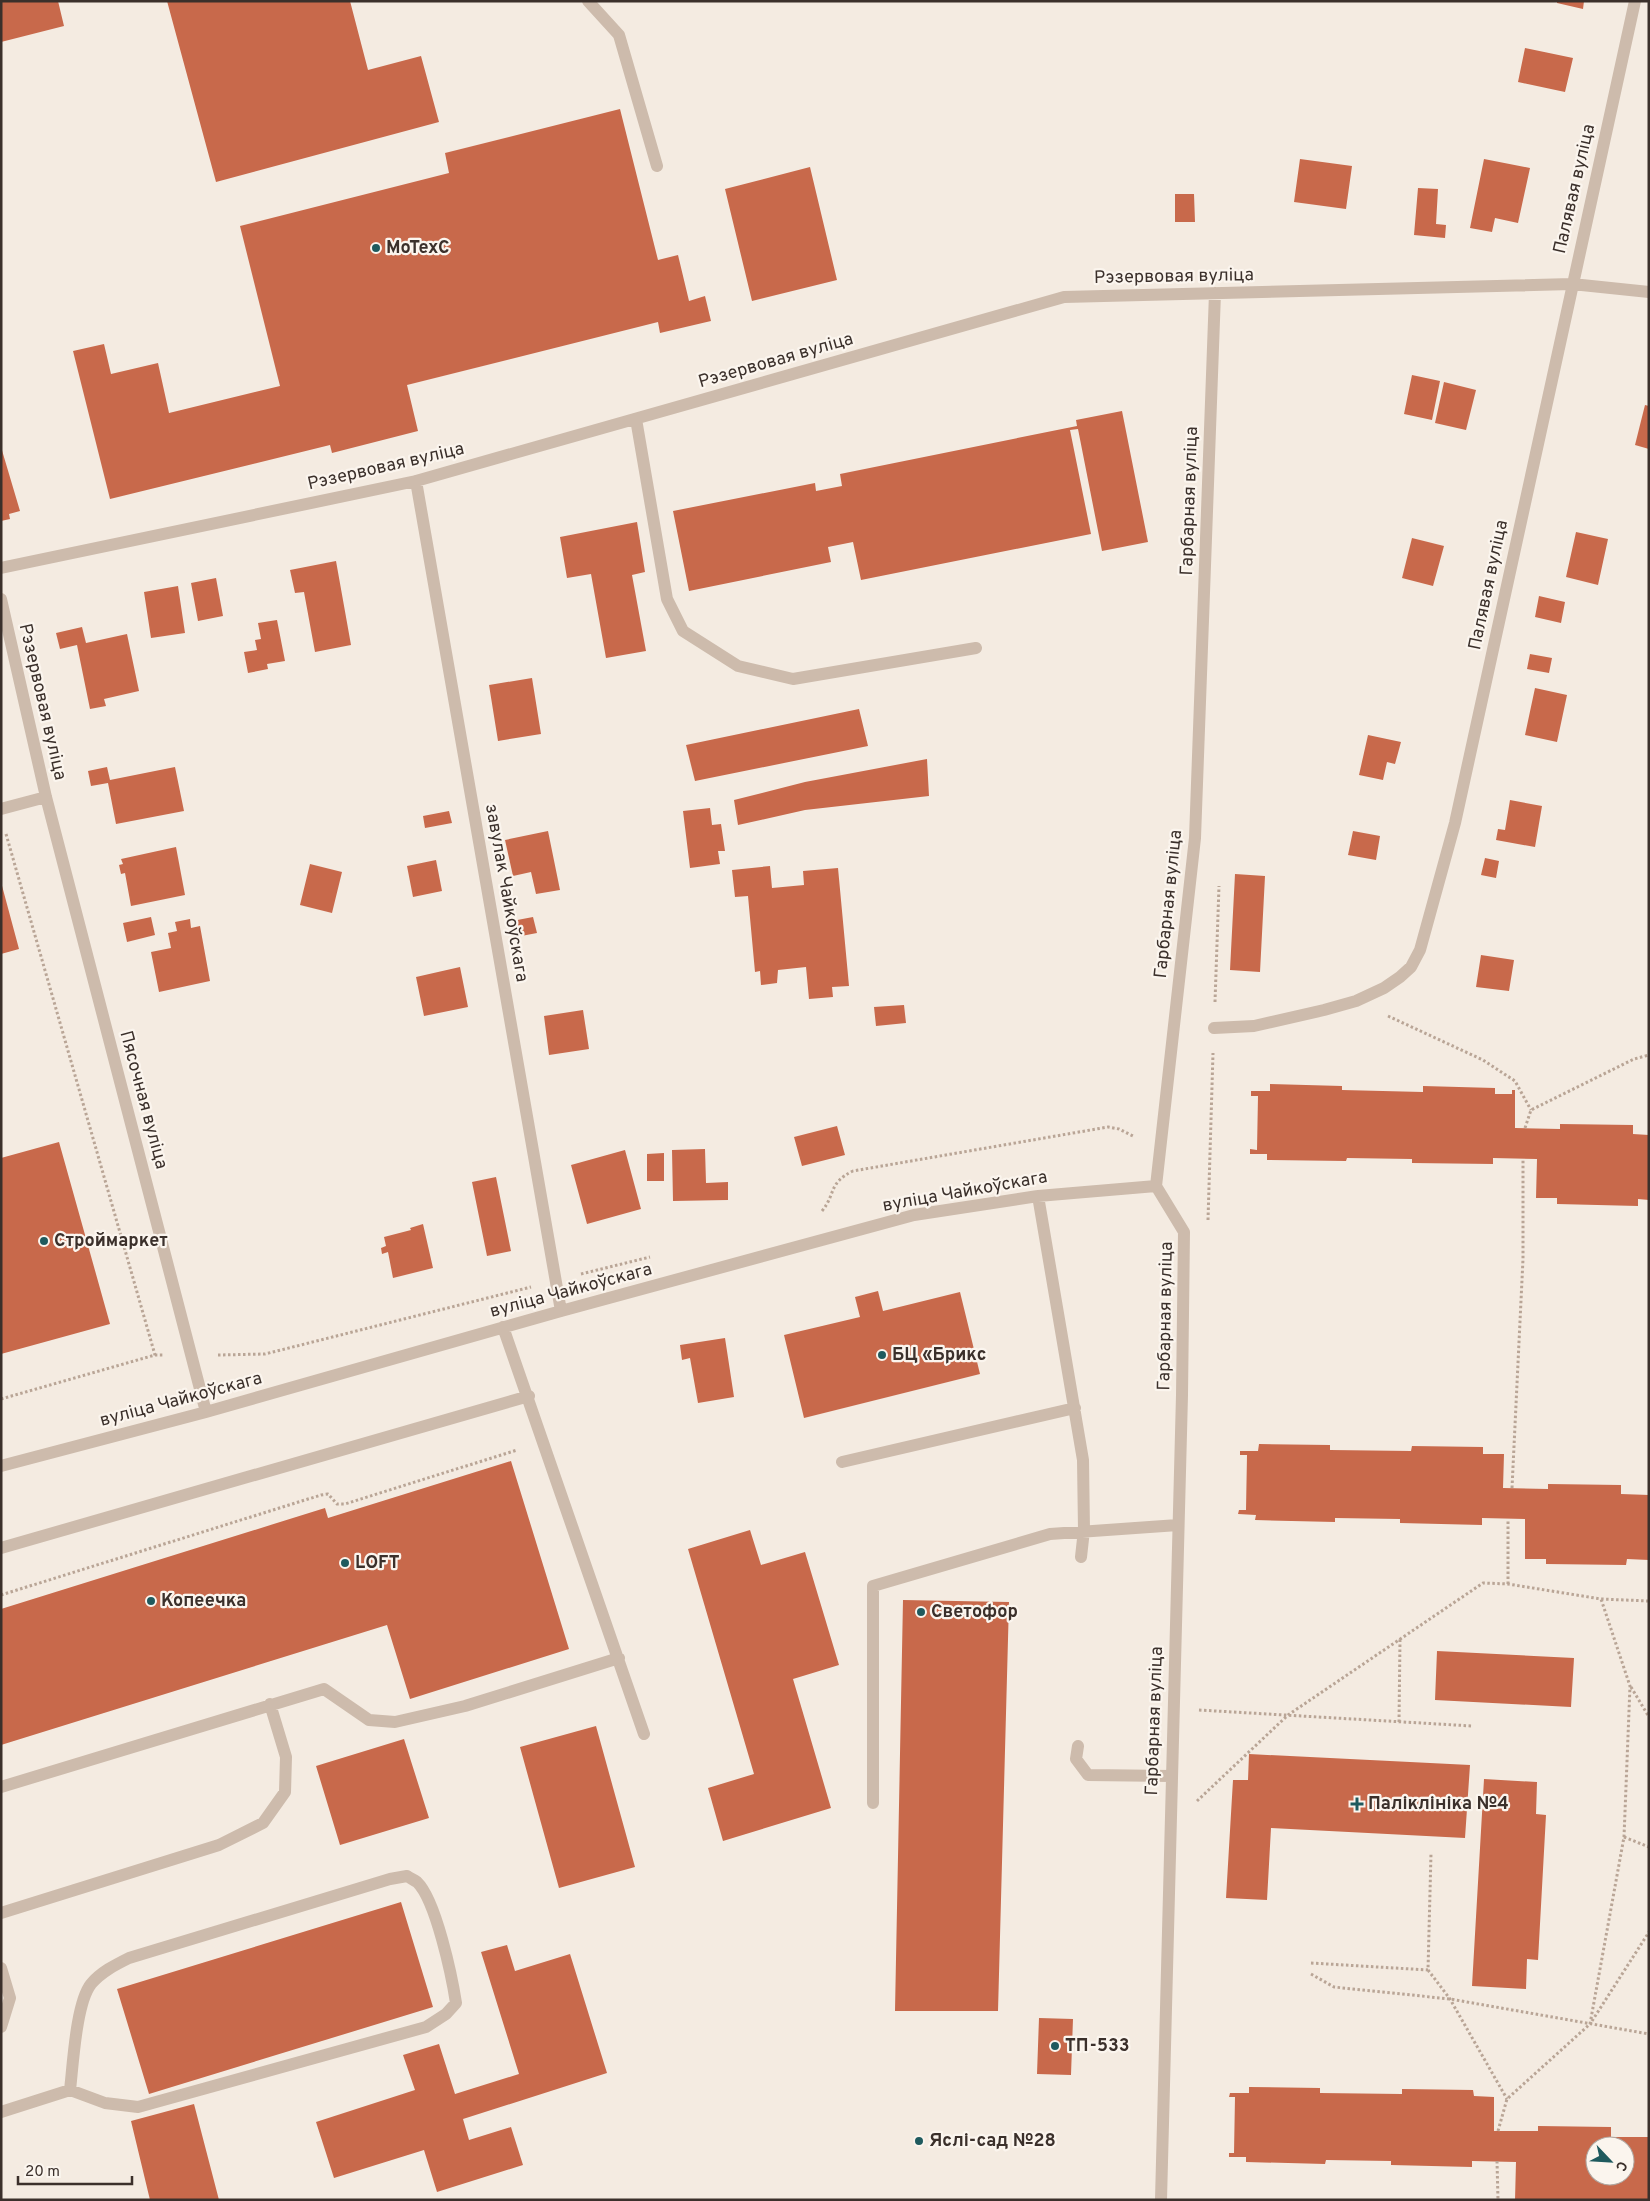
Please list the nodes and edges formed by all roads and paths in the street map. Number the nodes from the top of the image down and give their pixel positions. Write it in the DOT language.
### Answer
graph roads {
  1 [pos="588,1"];
  2 [pos="1635,1"];
  3 [pos="657,166"];
  4 [pos="1572,284"];
  5 [pos="1649,292"];
  6 [pos="1215,293"];
  7 [pos="636,418"];
  8 [pos="416,481"];
  9 [pos="1,568"];
  10 [pos="1,599"];
  11 [pos="976,648"];
  12 [pos="46,797"];
  13 [pos="1,809"];
  14 [pos="4,826"];
  15 [pos="1356,1001"];
  16 [pos="1214,1028"];
  17 [pos="1649,1055"];
  18 [pos="1532,1110"];
  19 [pos="1525,1128"];
  20 [pos="1160,1150"];
  21 [pos="1523,1159"];
  22 [pos="1156,1186"];
  23 [pos="1038,1196"];
  24 [pos="820,1214"];
  25 [pos="660,1254"];
  26 [pos="556,1280"];
  27 [pos="561,1311"];
  28 [pos="503,1327"];
  29 [pos="155,1355"];
  30 [pos="191,1356"];
  31 [pos="529,1396"];
  32 [pos="1,1399"];
  33 [pos="1075,1408"];
  34 [pos="206,1412"];
  35 [pos="544,1442"];
  36 [pos="842,1462"];
  37 [pos="1,1466"];
  38 [pos="1512,1488"];
  39 [pos="1508,1519"];
  40 [pos="1178,1525"];
  41 [pos="1084,1530"];
  42 [pos="1,1548"];
  43 [pos="1081,1557"];
  44 [pos="1508,1584"];
  45 [pos="1,1595"];
  46 [pos="1601,1599"];
  47 [pos="1649,1602"];
  48 [pos="1400,1639"];
  49 [pos="618,1658"];
  50 [pos="1630,1686"];
  51 [pos="270,1704"];
  52 [pos="1194,1710"];
  53 [pos="1288,1715"];
  54 [pos="1649,1717"];
  55 [pos="1400,1722"];
  56 [pos="1472,1726"];
  57 [pos="644,1734"];
  58 [pos="1078,1746"];
  59 [pos="1171,1776"];
  60 [pos="1,1787"];
  61 [pos="874,1804"];
  62 [pos="1192,1807"];
  63 [pos="1624,1837"];
  64 [pos="1649,1847"];
  65 [pos="1431,1853"];
  66 [pos="1,1912"];
  67 [pos="1649,1932"];
  68 [pos="1311,1963"];
  69 [pos="1,1968"];
  70 [pos="1428,1970"];
  71 [pos="1310,1974"];
  72 [pos="1450,1998"];
  73 [pos="1590,2024"];
  74 [pos="1,2027"];
  75 [pos="1649,2034"];
  76 [pos="70,2090"];
  77 [pos="1507,2099"];
  78 [pos="1,2112"];
  79 [pos="1498,2131"];
  80 [pos="1497,2161"];
  81 [pos="1161,2200"];
  82 [pos="1498,2200"];
  1 -- 3 [label="street"];
  2 -- 4 [label="street, Палявая вуліца"];
  4 -- 5 [label="street, Рэзервовая вуліца"];
  4 -- 6 [label="street, Рэзервовая вуліца"];
  4 -- 15 [label="street, Палявая вуліца"];
  6 -- 7 [label="street, Рэзервовая вуліца"];
  6 -- 20 [label="street, Гарбарная вуліца"];
  7 -- 8 [label="street, Рэзервовая вуліца"];
  7 -- 11 [label="street"];
  8 -- 9 [label="street, Рэзервовая вуліца"];
  8 -- 26 [label="street, завулак Чайкоўскага"];
  10 -- 12 [label="street, Рэзервовая вуліца"];
  12 -- 13 [label="street, Рэзервовая вуліца"];
  12 -- 30 [label="street, Пясочная вуліца"];
  14 -- 29 [label="path"];
  15 -- 16 [label="street, Палявая вуліца"];
  15 -- 18 [label="path"];
  17 -- 18 [label="path"];
  18 -- 19 [label="path"];
  20 -- 22 [label="street, Гарбарная вуліца"];
  20 -- 24 [label="path"];
  21 -- 38 [label="path"];
  22 -- 23 [label="street, вуліца Чайкоўскага"];
  22 -- 40 [label="street, Гарбарная вуліца"];
  23 -- 27 [label="street, вуліца Чайкоўскага"];
  23 -- 33 [label="street"];
  25 -- 26 [label="path"];
  26 -- 27 [label="street, завулак Чайкоўскага"];
  26 -- 30 [label="path"];
  27 -- 28 [label="street, вуліца Чайкоўскага"];
  28 -- 31 [label="street"];
  28 -- 34 [label="street, вуліца Чайкоўскага"];
  29 -- 30 [label="path"];
  29 -- 32 [label="path"];
  30 -- 34 [label="street, Пясочная вуліца"];
  31 -- 35 [label="street"];
  31 -- 42 [label="street"];
  33 -- 36 [label="street"];
  33 -- 41 [label="street"];
  34 -- 37 [label="street, вуліца Чайкоўскага"];
  35 -- 45 [label="path"];
  35 -- 49 [label="street"];
  39 -- 44 [label="path"];
  40 -- 41 [label="street"];
  40 -- 59 [label="street, Гарбарная вуліца"];
  41 -- 43 [label="street"];
  41 -- 61 [label="street"];
  44 -- 46 [label="path"];
  44 -- 48 [label="path"];
  46 -- 47 [label="path"];
  46 -- 50 [label="path"];
  48 -- 53 [label="path"];
  48 -- 55 [label="path"];
  49 -- 51 [label="street"];
  49 -- 57 [label="street"];
  50 -- 54 [label="path"];
  50 -- 63 [label="path"];
  51 -- 60 [label="street"];
  51 -- 66 [label="street"];
  52 -- 53 [label="path"];
  53 -- 55 [label="path"];
  53 -- 62 [label="path"];
  55 -- 56 [label="path"];
  58 -- 59 [label="street"];
  59 -- 81 [label="street, Гарбарная вуліца"];
  63 -- 64 [label="path"];
  63 -- 73 [label="path"];
  65 -- 70 [label="path"];
  67 -- 73 [label="path"];
  68 -- 70 [label="path"];
  69 -- 74 [label="street"];
  70 -- 72 [label="path"];
  71 -- 72 [label="path"];
  72 -- 73 [label="path"];
  72 -- 77 [label="path"];
  73 -- 75 [label="path"];
  73 -- 77 [label="path"];
  76 -- 76 [label="street"];
  76 -- 78 [label="street"];
  77 -- 79 [label="path"];
  80 -- 82 [label="path"];
}
